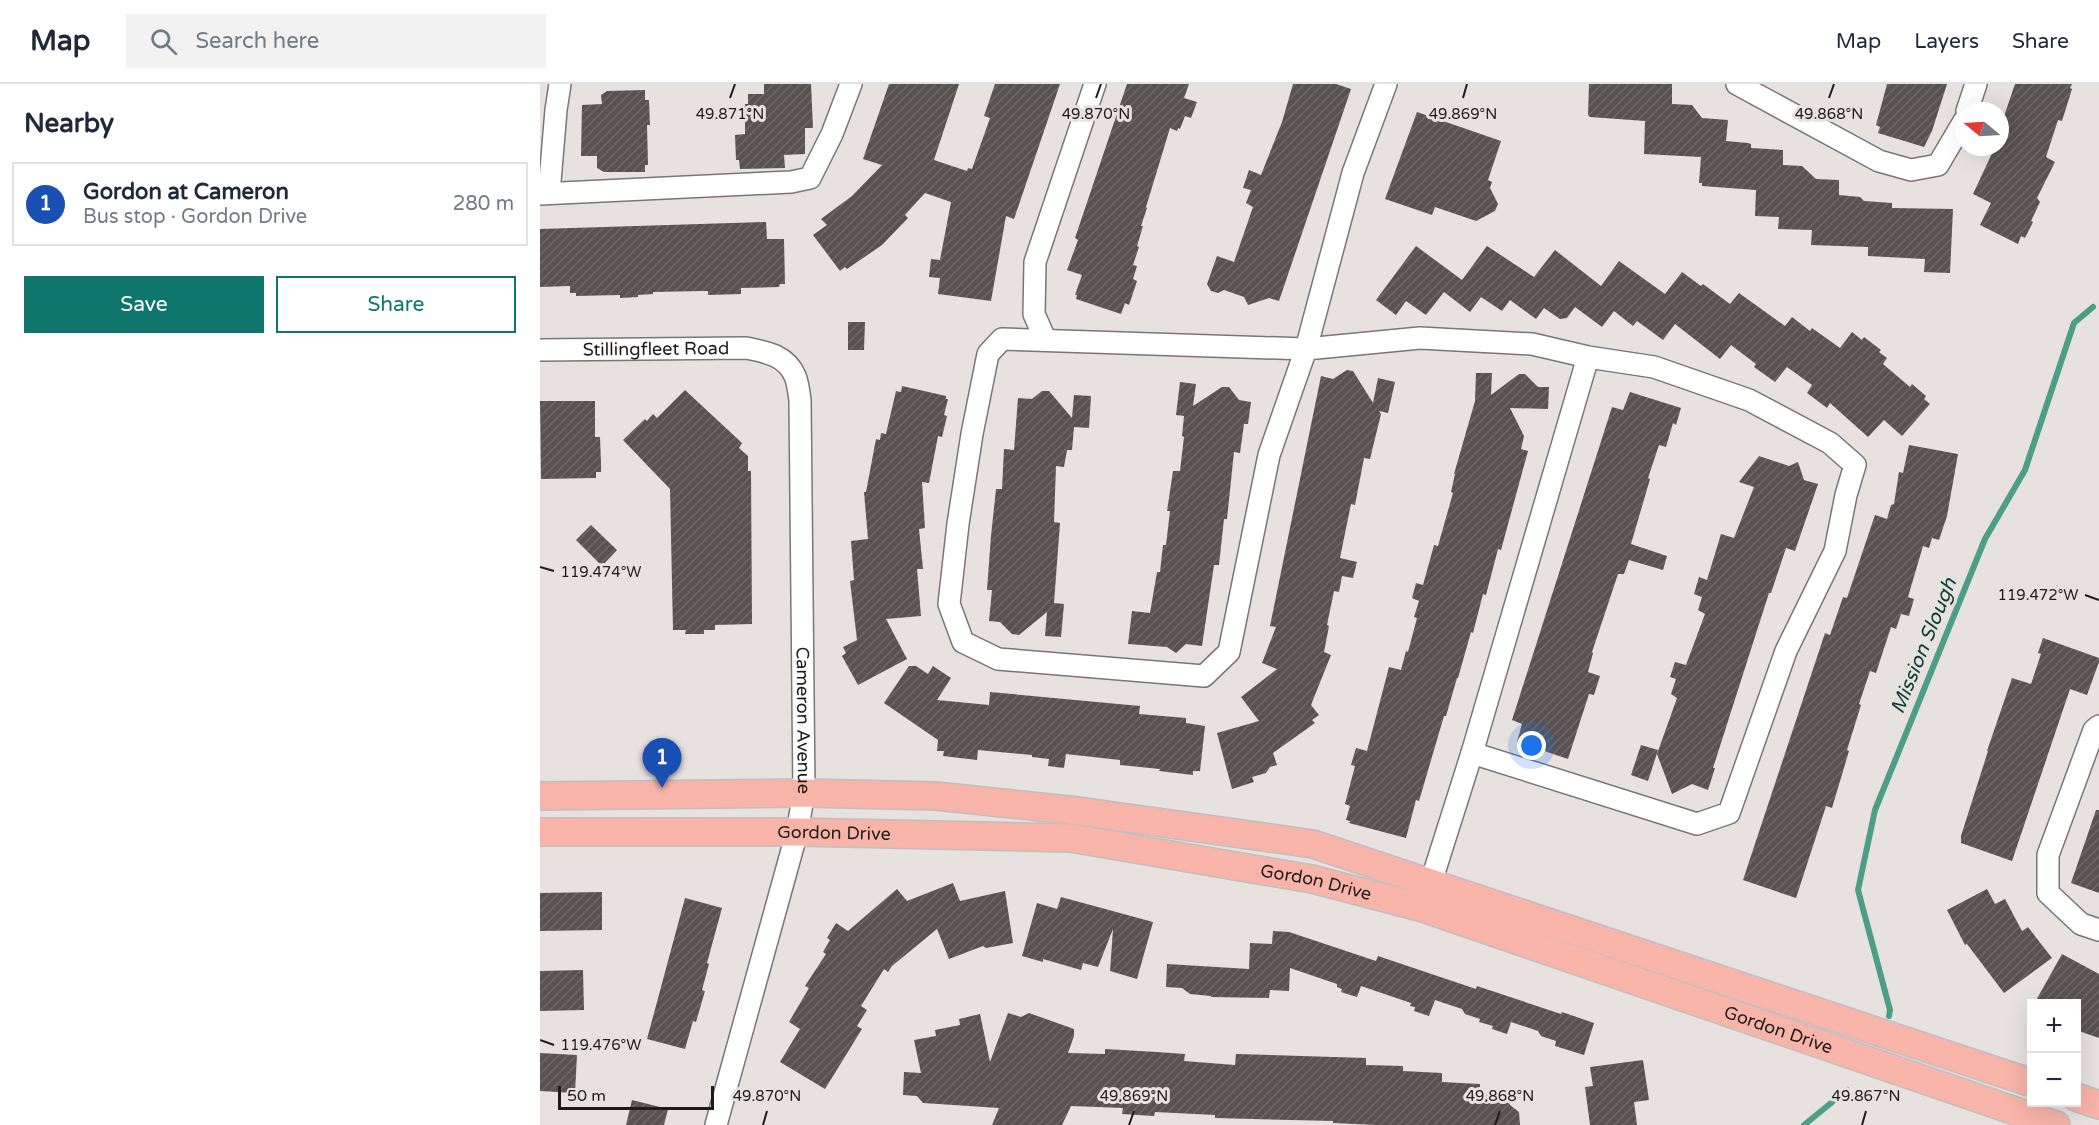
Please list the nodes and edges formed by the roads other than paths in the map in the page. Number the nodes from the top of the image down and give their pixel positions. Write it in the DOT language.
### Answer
graph roads {
  1 [pos="560,84"];
  2 [pos="850,84"];
  3 [pos="1095,84"];
  4 [pos="1386,84"];
  5 [pos="1737,84"];
  6 [pos="1976,84"];
  7 [pos="1970,102"];
  8 [pos="1955,136"];
  9 [pos="544,193"];
  10 [pos="1045,339"];
  11 [pos="1306,349"];
  12 [pos="540,350"];
  13 [pos="771,353"];
  14 [pos="1588,357"];
  15 [pos="2099,726"];
  16 [pos="1472,753"];
  17 [pos="804,793"];
  18 [pos="540,796"];
  19 [pos="540,832"];
  20 [pos="796,832"];
  21 [pos="1427,895"];
  22 [pos="2099,930"];
  23 [pos="2027,1082"];
  24 [pos="2081,1100"];
  25 [pos="2099,1105"];
  26 [pos="716,1125"];
  27 [pos="2056,1125"];
  1 -- 9 [label="street"];
  2 -- 9 [label="street"];
  3 -- 10 [label="street"];
  4 -- 11 [label="street"];
  5 -- 8 [label="street"];
  6 -- 7 [label="street"];
  10 -- 11 [label="street"];
  10 -- 11 [label="street"];
  11 -- 14 [label="street"];
  12 -- 13 [label="street, Stillingfleet Road"];
  13 -- 17 [label="street, Cameron Avenue"];
  14 -- 16 [label="street"];
  14 -- 16 [label="street"];
  15 -- 22 [label="street"];
  16 -- 21 [label="street"];
  17 -- 18 [label="main road, Gordon Drive"];
  17 -- 20 [label="street, Cameron Avenue"];
  17 -- 21 [label="main road, Gordon Drive"];
  19 -- 20 [label="main road, Gordon Drive"];
  20 -- 21 [label="main road, Gordon Drive"];
  20 -- 26 [label="street, Cameron Avenue"];
  21 -- 23 [label="main road, Gordon Drive"];
  21 -- 27 [label="main road, Gordon Drive"];
  24 -- 25 [label="main road"];
}
